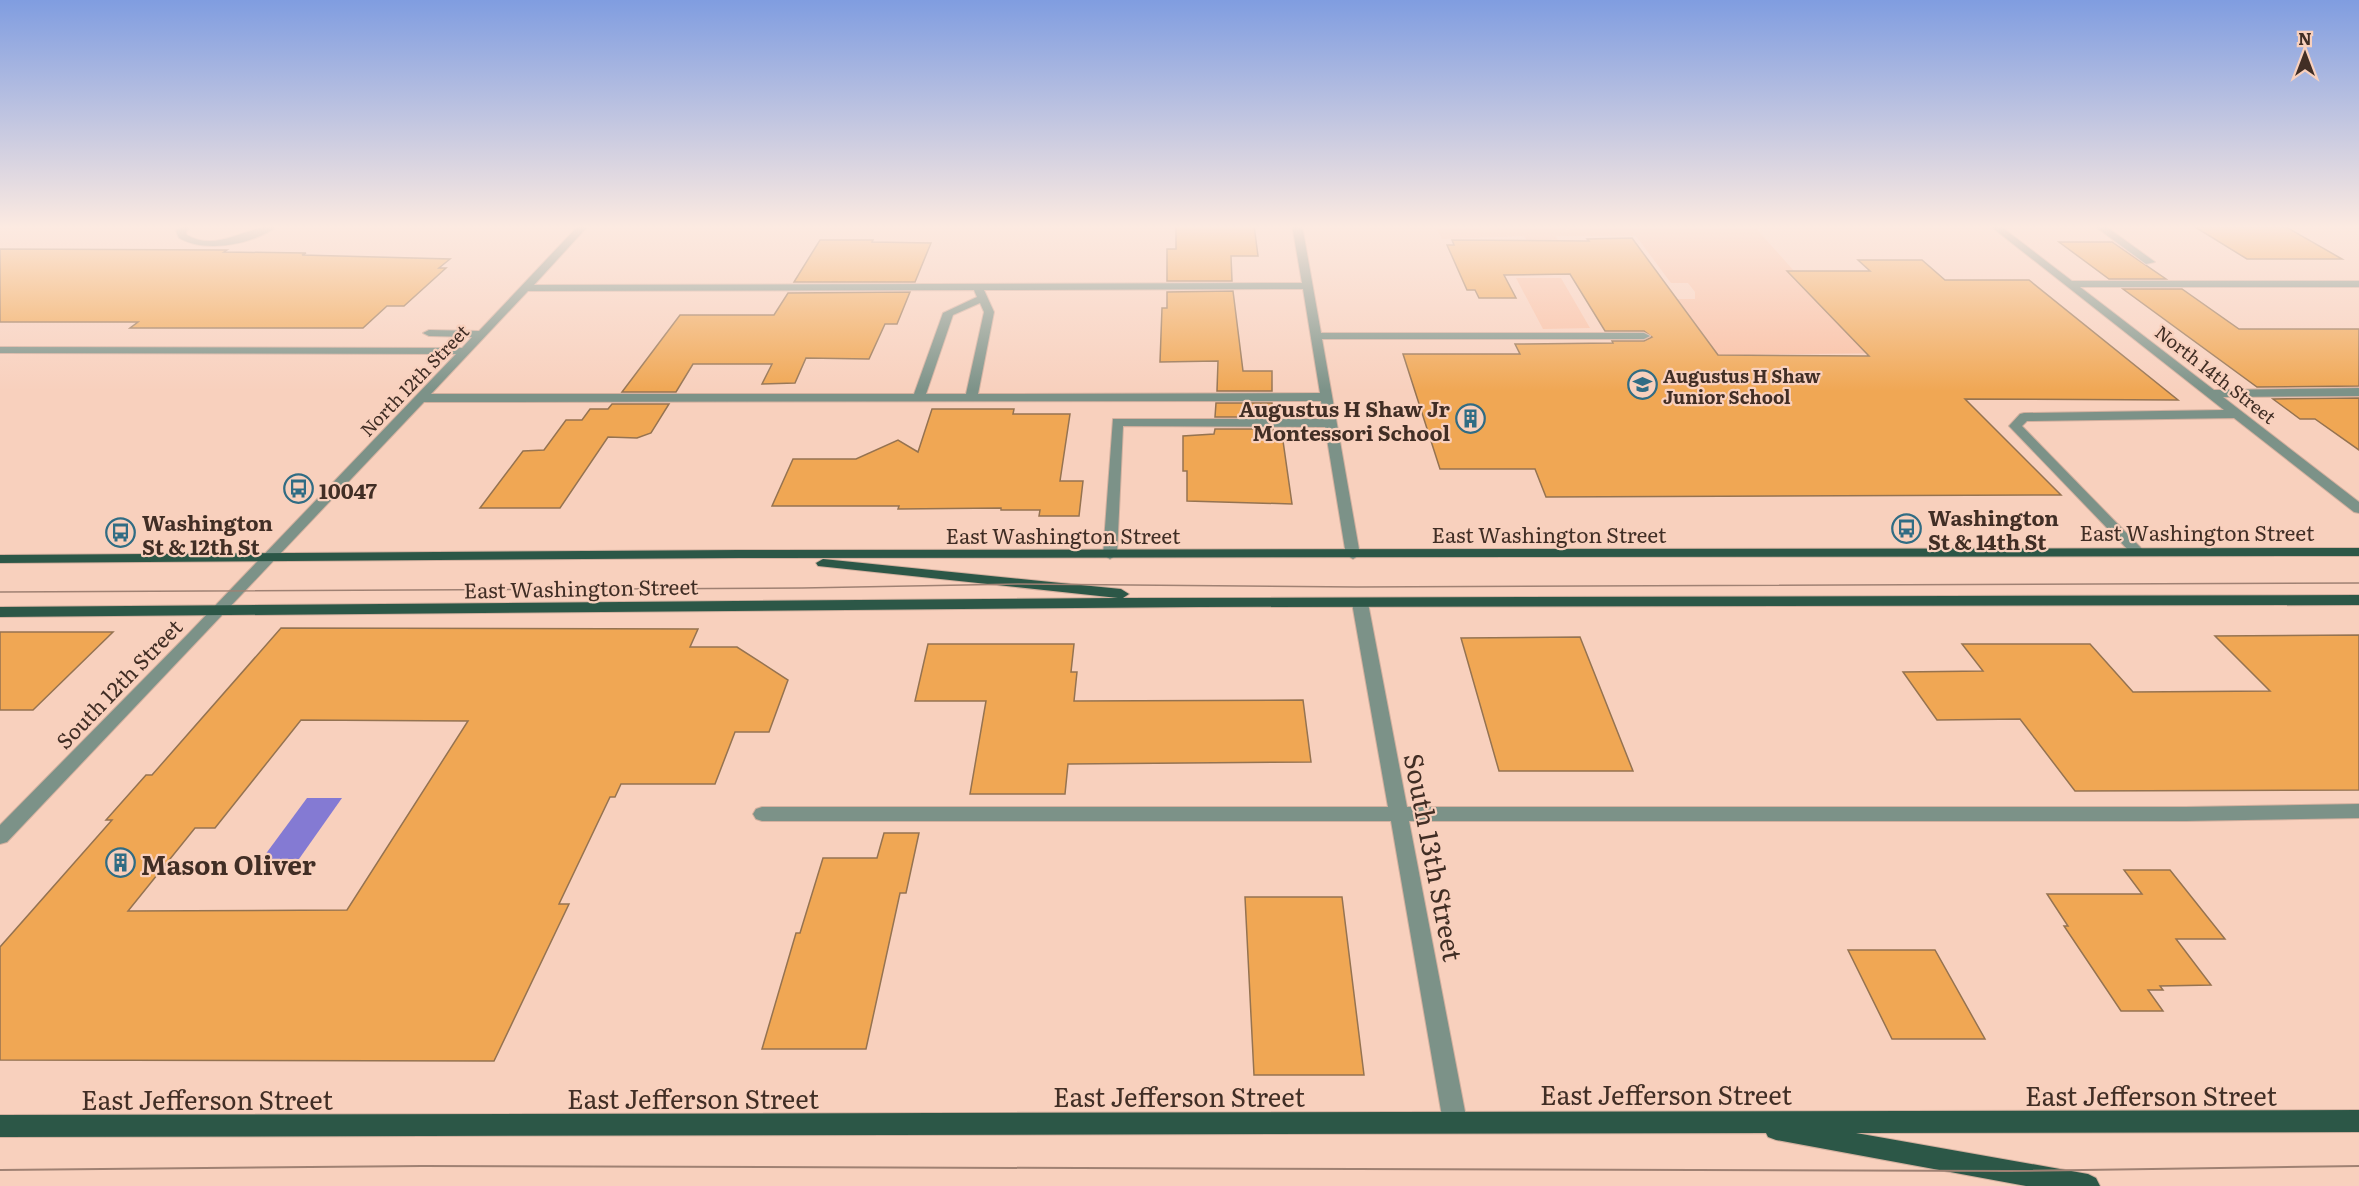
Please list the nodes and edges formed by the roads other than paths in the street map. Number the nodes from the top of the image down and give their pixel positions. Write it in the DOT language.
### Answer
graph roads {
  1 [pos="534,280"];
  2 [pos="1306,280"];
  3 [pos="2067,280"];
  4 [pos="2072,284"];
  5 [pos="2359,284"];
  6 [pos="1307,286"];
  7 [pos="527,288"];
  8 [pos="980,293"];
  9 [pos="429,333"];
  10 [pos="483,334"];
  11 [pos="1316,336"];
  12 [pos="1644,336"];
  13 [pos="0,350"];
  14 [pos="466,351"];
  15 [pos="2359,392"];
  16 [pos="2211,394"];
  17 [pos="920,397"];
  18 [pos="971,397"];
  19 [pos="1325,397"];
  20 [pos="421,398"];
  21 [pos="2237,414"];
  22 [pos="1330,423"];
  23 [pos="2353,499"];
  24 [pos="2359,508"];
  25 [pos="2138,552"];
  26 [pos="2359,552"];
  27 [pos="739,554"];
  28 [pos="1110,555"];
  29 [pos="1353,555"];
  30 [pos="0,559"];
  31 [pos="268,559"];
  32 [pos="2359,600"];
  33 [pos="1199,602"];
  34 [pos="1360,603"];
  35 [pos="0,612"];
  36 [pos="218,612"];
  37 [pos="2359,811"];
  38 [pos="1399,813"];
  39 [pos="762,814"];
  40 [pos="0,837"];
  41 [pos="2359,1121"];
  42 [pos="1455,1122"];
  43 [pos="1738,1122"];
  44 [pos="0,1126"];
  45 [pos="2088,1186"];
  1 -- 7 [label="street, North 12th Street"];
  2 -- 6 [label="street"];
  3 -- 4 [label="street, North 14th Street"];
  4 -- 5 [label="street"];
  4 -- 16 [label="street, North 14th Street"];
  6 -- 8 [label="street"];
  6 -- 11 [label="street"];
  7 -- 8 [label="street"];
  7 -- 10 [label="street, North 12th Street"];
  8 -- 17 [label="street"];
  8 -- 18 [label="street"];
  9 -- 10 [label="street"];
  10 -- 14 [label="street, North 12th Street"];
  11 -- 12 [label="street"];
  11 -- 19 [label="street"];
  13 -- 14 [label="street"];
  14 -- 20 [label="street, North 12th Street"];
  15 -- 16 [label="street"];
  16 -- 21 [label="street, North 14th Street"];
  17 -- 18 [label="street"];
  17 -- 20 [label="street"];
  18 -- 19 [label="street"];
  19 -- 22 [label="street"];
  20 -- 31 [label="street, North 12th Street"];
  21 -- 23 [label="street, North 14th Street"];
  21 -- 25 [label="street"];
  22 -- 28 [label="street"];
  22 -- 29 [label="street"];
  23 -- 24 [label="street, North 14th Street"];
  25 -- 26 [label="main road, East Washington Street"];
  25 -- 29 [label="main road, East Washington Street"];
  27 -- 28 [label="main road, East Washington Street"];
  27 -- 31 [label="main road, East Washington Street"];
  27 -- 33 [label="main road, East Washington Street"];
  28 -- 29 [label="main road, East Washington Street"];
  30 -- 31 [label="main road, East Washington Street"];
  31 -- 36 [label="street, South 12th Street"];
  32 -- 34 [label="main road, East Washington Street"];
  33 -- 34 [label="main road, East Washington Street"];
  33 -- 36 [label="main road, East Washington Street"];
  34 -- 38 [label="street, South 13th Street"];
  35 -- 36 [label="main road, East Washington Street"];
  36 -- 40 [label="street, South 12th Street"];
  37 -- 38 [label="street"];
  38 -- 39 [label="street"];
  38 -- 42 [label="street, South 13th Street"];
  41 -- 43 [label="main road, East Jefferson Street"];
  42 -- 43 [label="main road, East Jefferson Street"];
  42 -- 44 [label="main road, East Jefferson Street"];
  43 -- 45 [label="main road"];
}
